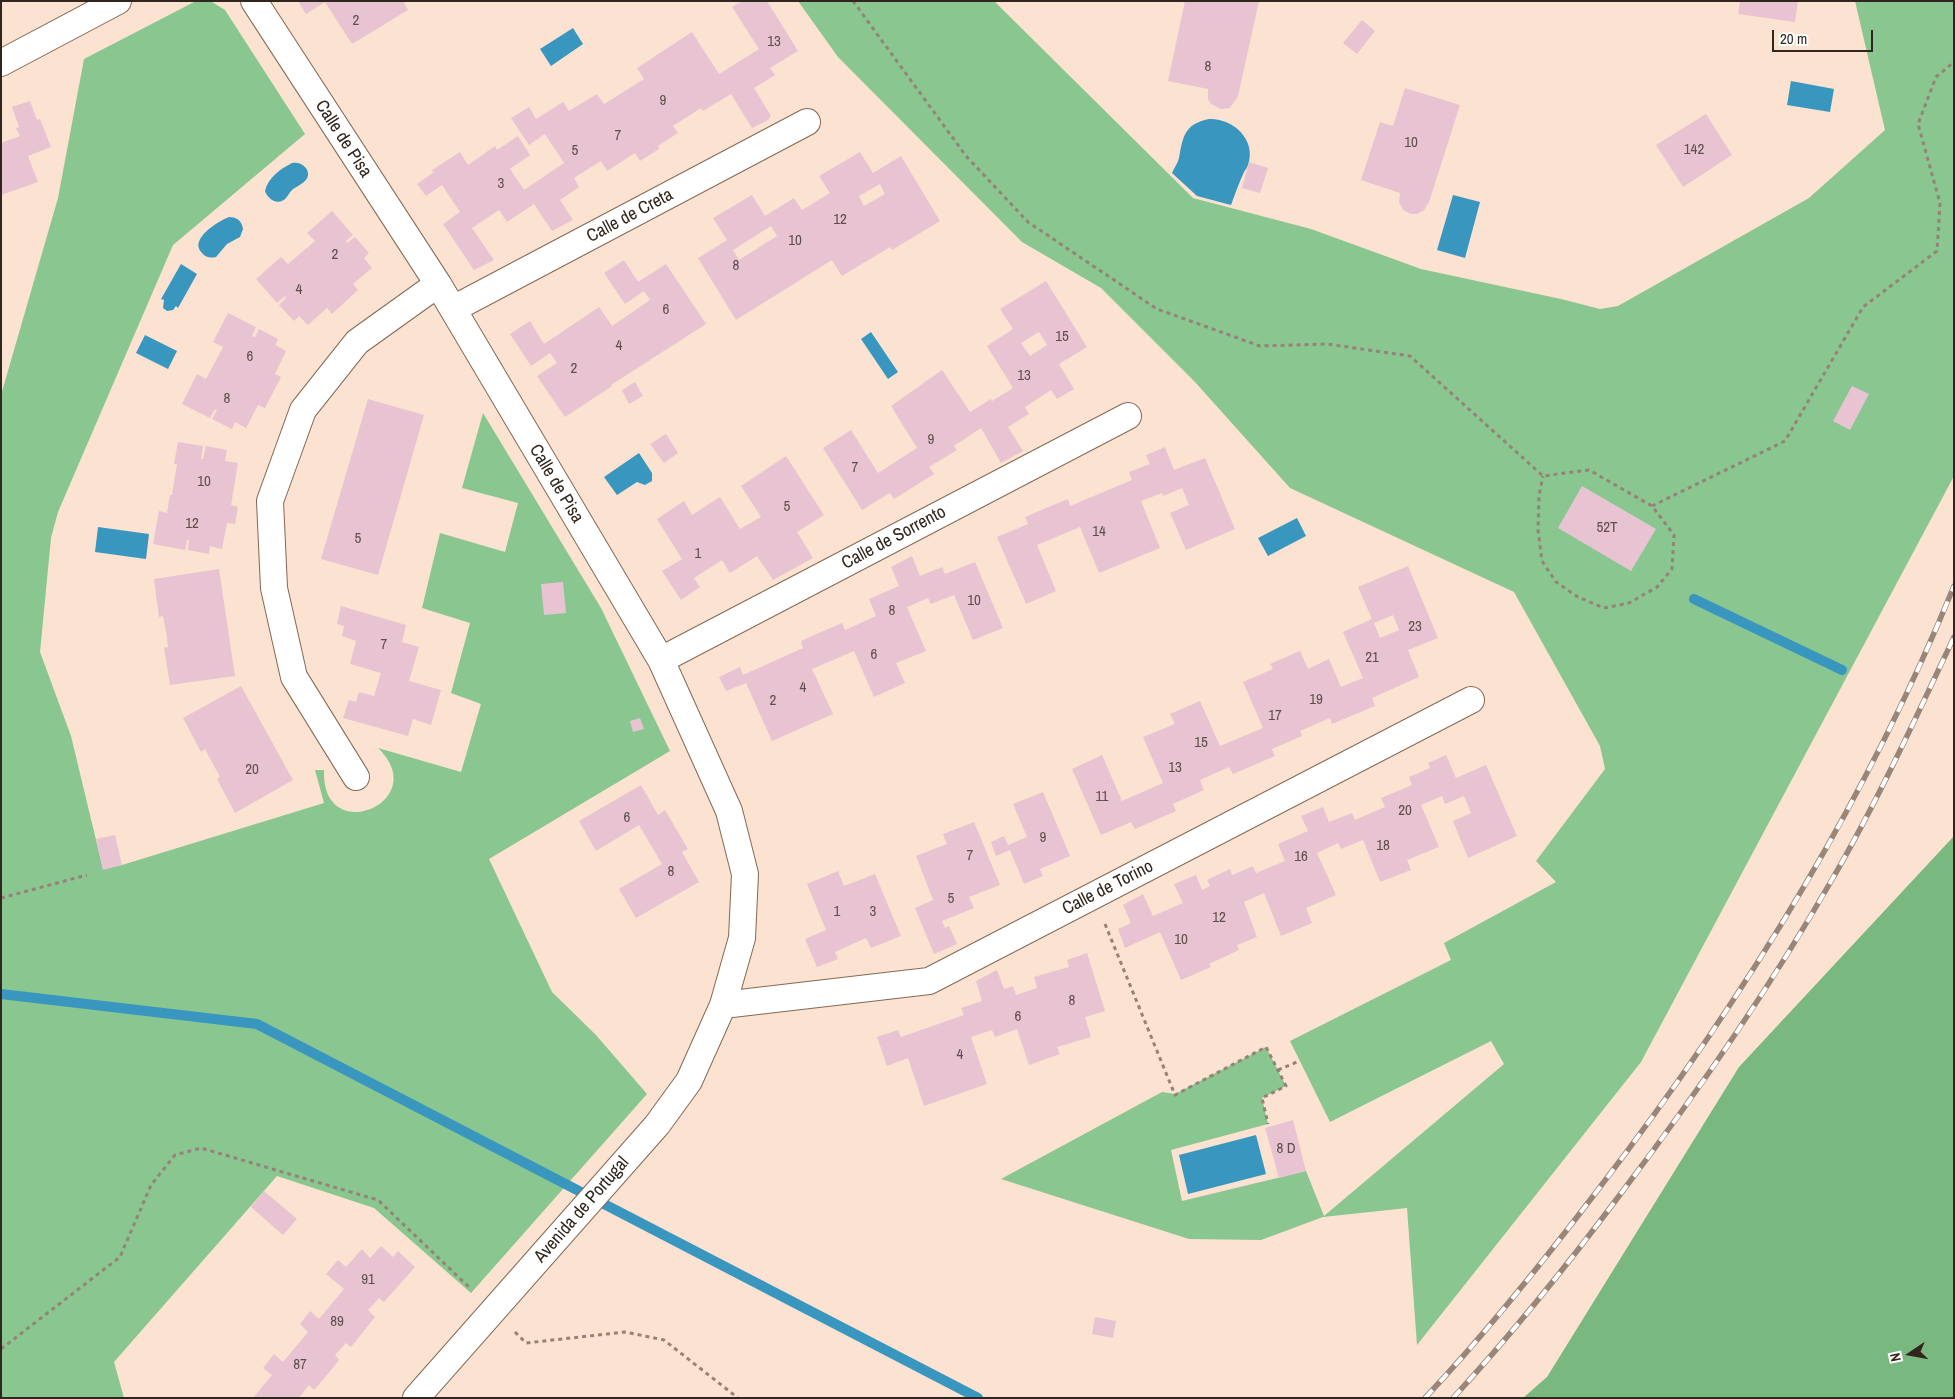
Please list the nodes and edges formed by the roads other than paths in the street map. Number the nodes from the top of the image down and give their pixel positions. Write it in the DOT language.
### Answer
graph roads {
  1 [pos="118,1"];
  2 [pos="254,1"];
  3 [pos="1,63"];
  4 [pos="807,122"];
  5 [pos="438,284"];
  6 [pos="453,309"];
  7 [pos="1128,416"];
  8 [pos="661,660"];
  9 [pos="1471,700"];
  10 [pos="356,777"];
  11 [pos="723,1005"];
  12 [pos="416,1398"];
  1 -- 3 [label="street"];
  2 -- 5 [label="street, Calle de Pisa"];
  4 -- 6 [label="street, Calle de Creta"];
  5 -- 6 [label="street, Calle de Pisa"];
  5 -- 10 [label="street"];
  6 -- 8 [label="street, Calle de Pisa"];
  7 -- 8 [label="street, Calle de Sorrento"];
  8 -- 11 [label="street, Calle de Pisa"];
  9 -- 11 [label="street, Calle de Torino"];
  11 -- 12 [label="street, Avenida de Portugal"];
}
